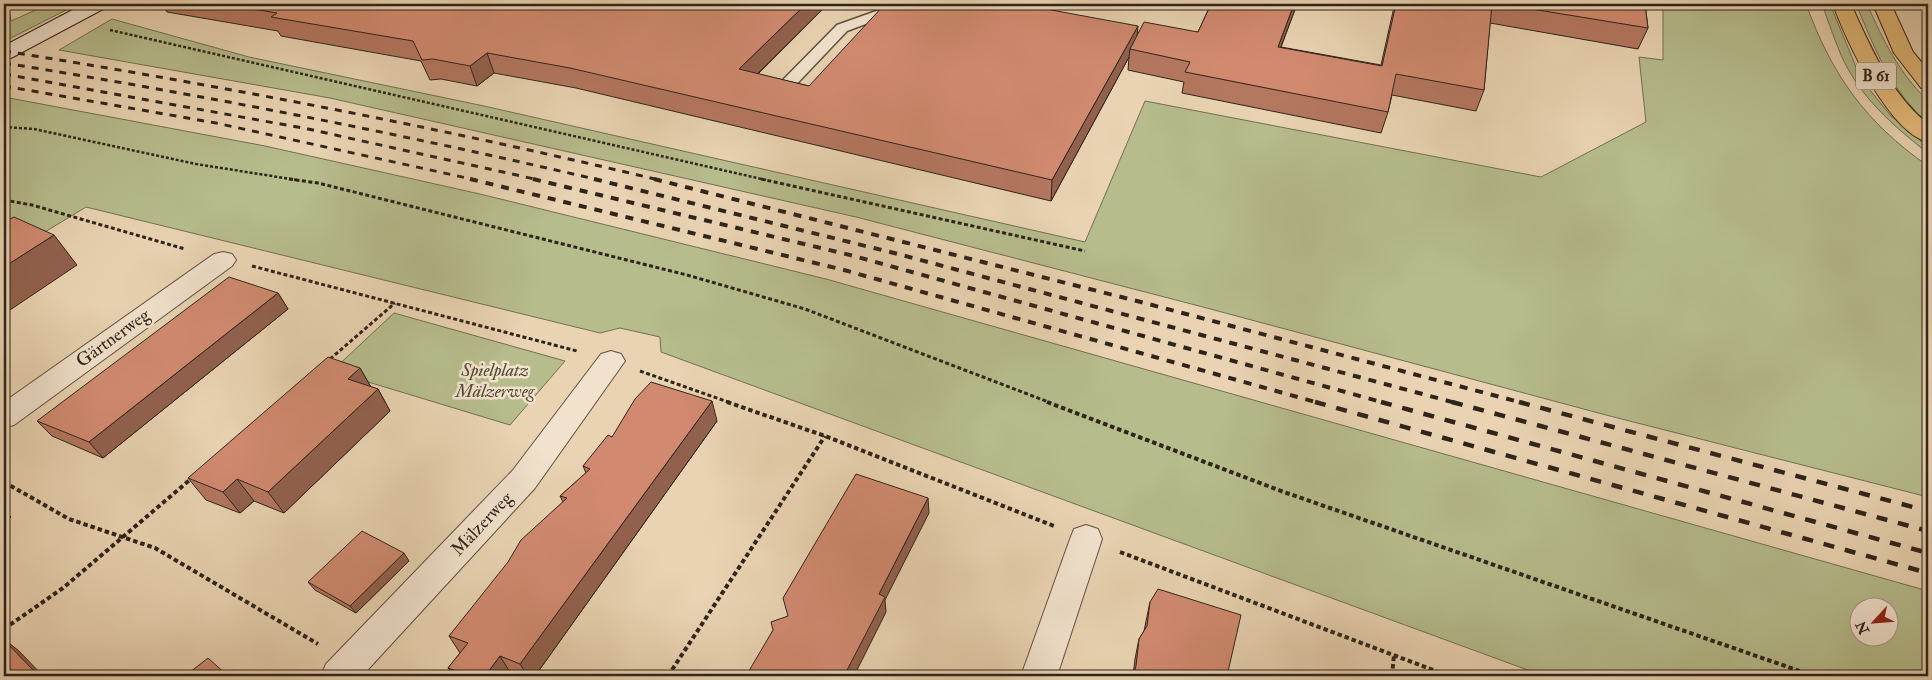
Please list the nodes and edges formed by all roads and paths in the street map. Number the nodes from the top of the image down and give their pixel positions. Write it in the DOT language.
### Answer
graph roads {
  1 [pos="98,4"];
  2 [pos="1842,4"];
  3 [pos="1882,4"];
  4 [pos="895,8"];
  5 [pos="71,18"];
  6 [pos="4,54"];
  7 [pos="1928,84"];
  8 [pos="783,89"];
  9 [pos="4,127"];
  10 [pos="1928,135"];
  11 [pos="4,200"];
  12 [pos="1084,251"];
  13 [pos="223,260"];
  14 [pos="396,303"];
  15 [pos="328,361"];
  16 [pos="612,361"];
  17 [pos="4,417"];
  18 [pos="825,436"];
  19 [pos="200,471"];
  20 [pos="4,482"];
  21 [pos="122,537"];
  22 [pos="1086,538"];
  23 [pos="4,629"];
  24 [pos="1394,655"];
  25 [pos="346,670"];
  26 [pos="668,676"];
  27 [pos="1039,676"];
  28 [pos="1392,676"];
  29 [pos="1449,676"];
  30 [pos="1814,676"];
  1 -- 5 [label="street"];
  2 -- 10 [label="highway, B 61"];
  3 -- 7 [label="highway"];
  4 -- 8 [label="lane"];
  5 -- 6 [label="street"];
  5 -- 12 [label="path"];
  9 -- 30 [label="path"];
  11 -- 13 [label="path"];
  13 -- 14 [label="path"];
  13 -- 17 [label="street, Gärtnerweg"];
  14 -- 15 [label="path"];
  14 -- 16 [label="path"];
  16 -- 18 [label="path"];
  16 -- 25 [label="street, Mälzerweg"];
  18 -- 22 [label="path"];
  18 -- 26 [label="path"];
  19 -- 21 [label="path"];
  20 -- 21 [label="path"];
  21 -- 23 [label="path"];
  21 -- 25 [label="path"];
  22 -- 24 [label="path"];
  22 -- 27 [label="street"];
  24 -- 28 [label="path"];
  24 -- 29 [label="path"];
}
